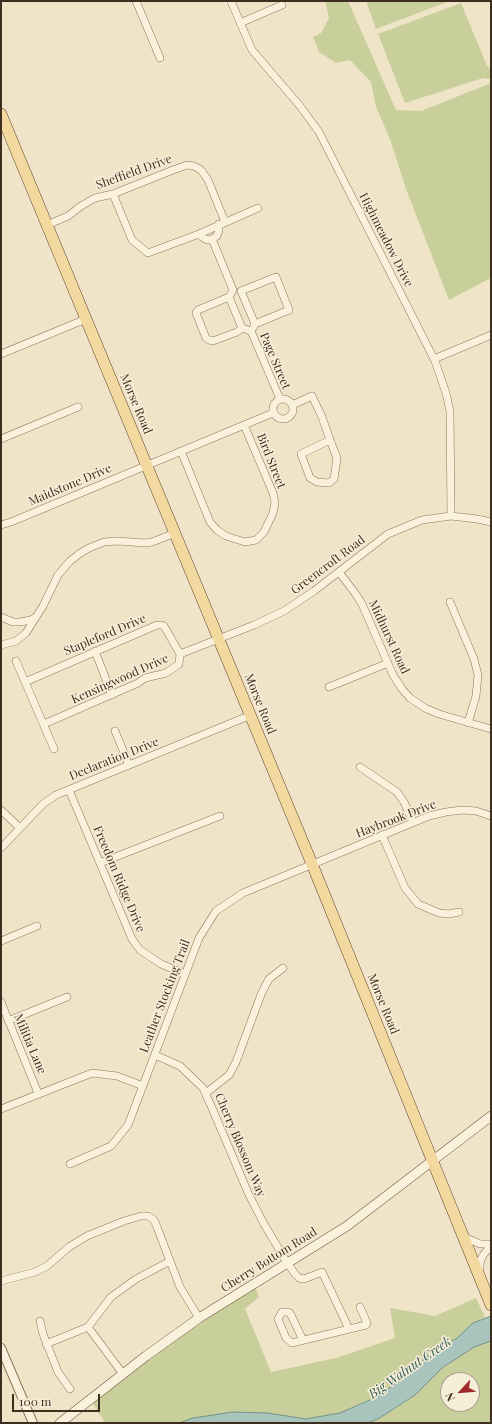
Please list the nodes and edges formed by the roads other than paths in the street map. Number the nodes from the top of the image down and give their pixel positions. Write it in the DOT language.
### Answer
graph roads {
  1 [pos="136,1"];
  2 [pos="231,1"];
  3 [pos="282,6"];
  4 [pos="240,23"];
  5 [pos="160,58"];
  6 [pos="1,114"];
  7 [pos="113,194"];
  8 [pos="258,208"];
  9 [pos="222,223"];
  10 [pos="47,225"];
  11 [pos="199,234"];
  12 [pos="212,240"];
  13 [pos="233,290"];
  14 [pos="242,291"];
  15 [pos="229,297"];
  16 [pos="86,319"];
  17 [pos="255,324"];
  18 [pos="242,328"];
  19 [pos="250,331"];
  20 [pos="491,335"];
  21 [pos="1,354"];
  22 [pos="434,359"];
  23 [pos="280,399"];
  24 [pos="292,405"];
  25 [pos="78,407"];
  26 [pos="273,413"];
  27 [pos="244,425"];
  28 [pos="1,439"];
  29 [pos="330,440"];
  30 [pos="181,452"];
  31 [pos="147,465"];
  32 [pos="451,516"];
  33 [pos="491,522"];
  34 [pos="1,525"];
  35 [pos="175,533"];
  36 [pos="339,572"];
  37 [pos="450,602"];
  38 [pos="1,617"];
  39 [pos="36,617"];
  40 [pos="219,638"];
  41 [pos="1,646"];
  42 [pos="95,651"];
  43 [pos="180,654"];
  44 [pos="16,661"];
  45 [pos="388,663"];
  46 [pos="25,682"];
  47 [pos="329,687"];
  48 [pos="112,695"];
  49 [pos="250,715"];
  50 [pos="468,723"];
  51 [pos="44,724"];
  52 [pos="491,729"];
  53 [pos="115,731"];
  54 [pos="54,749"];
  55 [pos="129,765"];
  56 [pos="360,767"];
  57 [pos="69,790"];
  58 [pos="1,810"];
  59 [pos="220,816"];
  60 [pos="491,816"];
  61 [pos="413,822"];
  62 [pos="20,828"];
  63 [pos="382,835"];
  64 [pos="1,848"];
  65 [pos="100,863"];
  66 [pos="312,864"];
  67 [pos="459,912"];
  68 [pos="37,926"];
  69 [pos="1,941"];
  70 [pos="283,968"];
  71 [pos="185,974"];
  72 [pos="67,998"];
  73 [pos="1,1002"];
  74 [pos="8,1021"];
  75 [pos="155,1055"];
  76 [pos="143,1086"];
  77 [pos="38,1093"];
  78 [pos="206,1093"];
  79 [pos="1,1109"];
  80 [pos="491,1116"];
  81 [pos="432,1161"];
  82 [pos="70,1164"];
  83 [pos="464,1237"];
  84 [pos="491,1245"];
  85 [pos="170,1261"];
  86 [pos="288,1262"];
  87 [pos="479,1274"];
  88 [pos="1,1281"];
  89 [pos="490,1303"];
  90 [pos="360,1307"];
  91 [pos="199,1318"];
  92 [pos="40,1321"];
  93 [pos="88,1327"];
  94 [pos="349,1329"];
  95 [pos="303,1340"];
  96 [pos="46,1344"];
  97 [pos="1,1348"];
  98 [pos="123,1374"];
  99 [pos="70,1389"];
  100 [pos="33,1423"];
  101 [pos="60,1423"];
  1 -- 5 [label="street"];
  2 -- 4 [label="street, Highmeadow Drive"];
  3 -- 4 [label="street"];
  4 -- 22 [label="street, Highmeadow Drive"];
  6 -- 10 [label="main road, Morse Road"];
  7 -- 9 [label="street, Sheffield Drive"];
  7 -- 10 [label="street, Sheffield Drive"];
  7 -- 11 [label="street"];
  8 -- 9 [label="street"];
  9 -- 11 [label="street"];
  9 -- 12 [label="street"];
  10 -- 16 [label="main road, Morse Road"];
  11 -- 12 [label="street"];
  12 -- 13 [label="street"];
  13 -- 14 [label="street"];
  13 -- 15 [label="street"];
  14 -- 17 [label="street, Page Street"];
  14 -- 17 [label="street"];
  15 -- 18 [label="street, Page Street"];
  15 -- 18 [label="street"];
  16 -- 21 [label="street"];
  16 -- 31 [label="main road, Morse Road"];
  17 -- 19 [label="street, Page Street"];
  18 -- 19 [label="street, Page Street"];
  19 -- 23 [label="street, Page Street"];
  20 -- 22 [label="street"];
  22 -- 32 [label="street, Highmeadow Drive"];
  23 -- 24 [label="street"];
  23 -- 26 [label="street"];
  24 -- 26 [label="street"];
  24 -- 29 [label="street"];
  25 -- 28 [label="street"];
  26 -- 27 [label="street, Maidstone Drive"];
  27 -- 30 [label="street, Maidstone Drive"];
  27 -- 30 [label="street, Bird Street"];
  29 -- 29 [label="street"];
  30 -- 31 [label="street, Maidstone Drive"];
  31 -- 34 [label="street, Maidstone Drive"];
  31 -- 35 [label="main road, Morse Road"];
  32 -- 33 [label="street, Greencroft Road"];
  32 -- 36 [label="street, Greencroft Road"];
  35 -- 39 [label="street"];
  35 -- 40 [label="main road, Morse Road"];
  36 -- 40 [label="street, Greencroft Road"];
  36 -- 45 [label="street, Midhurst Road"];
  37 -- 50 [label="street"];
  38 -- 39 [label="street"];
  39 -- 41 [label="street"];
  40 -- 43 [label="street, Kensingwood Drive"];
  40 -- 49 [label="main road, Morse Road"];
  42 -- 43 [label="street, Stapleford Drive"];
  42 -- 46 [label="street, Stapleford Drive"];
  42 -- 48 [label="street"];
  43 -- 48 [label="street, Kensingwood Drive"];
  44 -- 46 [label="street"];
  45 -- 47 [label="street"];
  45 -- 50 [label="street, Midhurst Road"];
  46 -- 51 [label="street"];
  48 -- 51 [label="street, Kensingwood Drive"];
  49 -- 55 [label="street, Declaration Drive"];
  49 -- 66 [label="main road, Morse Road"];
  50 -- 52 [label="street, Midhurst Road"];
  51 -- 54 [label="street"];
  53 -- 55 [label="street"];
  55 -- 57 [label="street, Declaration Drive"];
  56 -- 61 [label="street"];
  57 -- 62 [label="street, Declaration Drive"];
  57 -- 65 [label="street, Freedom Ridge Drive"];
  58 -- 62 [label="street"];
  59 -- 65 [label="street"];
  60 -- 61 [label="street, Haybrook Drive"];
  61 -- 63 [label="street, Haybrook Drive"];
  62 -- 64 [label="street, Declaration Drive"];
  63 -- 66 [label="street, Haybrook Drive"];
  63 -- 67 [label="street"];
  65 -- 71 [label="street, Freedom Ridge Drive"];
  66 -- 71 [label="street, Leather Stocking Trail"];
  66 -- 81 [label="main road, Morse Road"];
  68 -- 69 [label="street"];
  70 -- 78 [label="street"];
  71 -- 75 [label="street, Leather Stocking Trail"];
  72 -- 74 [label="street"];
  73 -- 74 [label="street, Militia Lane"];
  74 -- 77 [label="street, Militia Lane"];
  75 -- 76 [label="street, Leather Stocking Trail"];
  75 -- 78 [label="street, Cherry Blossom Way"];
  76 -- 77 [label="street"];
  76 -- 82 [label="street, Leather Stocking Trail"];
  77 -- 79 [label="street"];
  78 -- 86 [label="street, Cherry Blossom Way"];
  80 -- 81 [label="main road, Cherry Bottom Road"];
  81 -- 83 [label="main road, Morse Road"];
  81 -- 86 [label="main road, Cherry Bottom Road"];
  83 -- 84 [label="street"];
  83 -- 87 [label="main road, Morse Road"];
  84 -- 87 [label="street"];
  85 -- 88 [label="street"];
  85 -- 91 [label="street"];
  85 -- 93 [label="street"];
  86 -- 91 [label="main road, Cherry Bottom Road"];
  86 -- 94 [label="street, Cherry Blossom Way"];
  87 -- 89 [label="main road, Morse Road"];
  90 -- 94 [label="street"];
  91 -- 98 [label="main road, Cherry Bottom Road"];
  92 -- 96 [label="street"];
  93 -- 96 [label="street"];
  93 -- 98 [label="street"];
  94 -- 95 [label="street"];
  96 -- 99 [label="street"];
  97 -- 100 [label="street"];
  98 -- 101 [label="main road, Cherry Bottom Road"];
}
